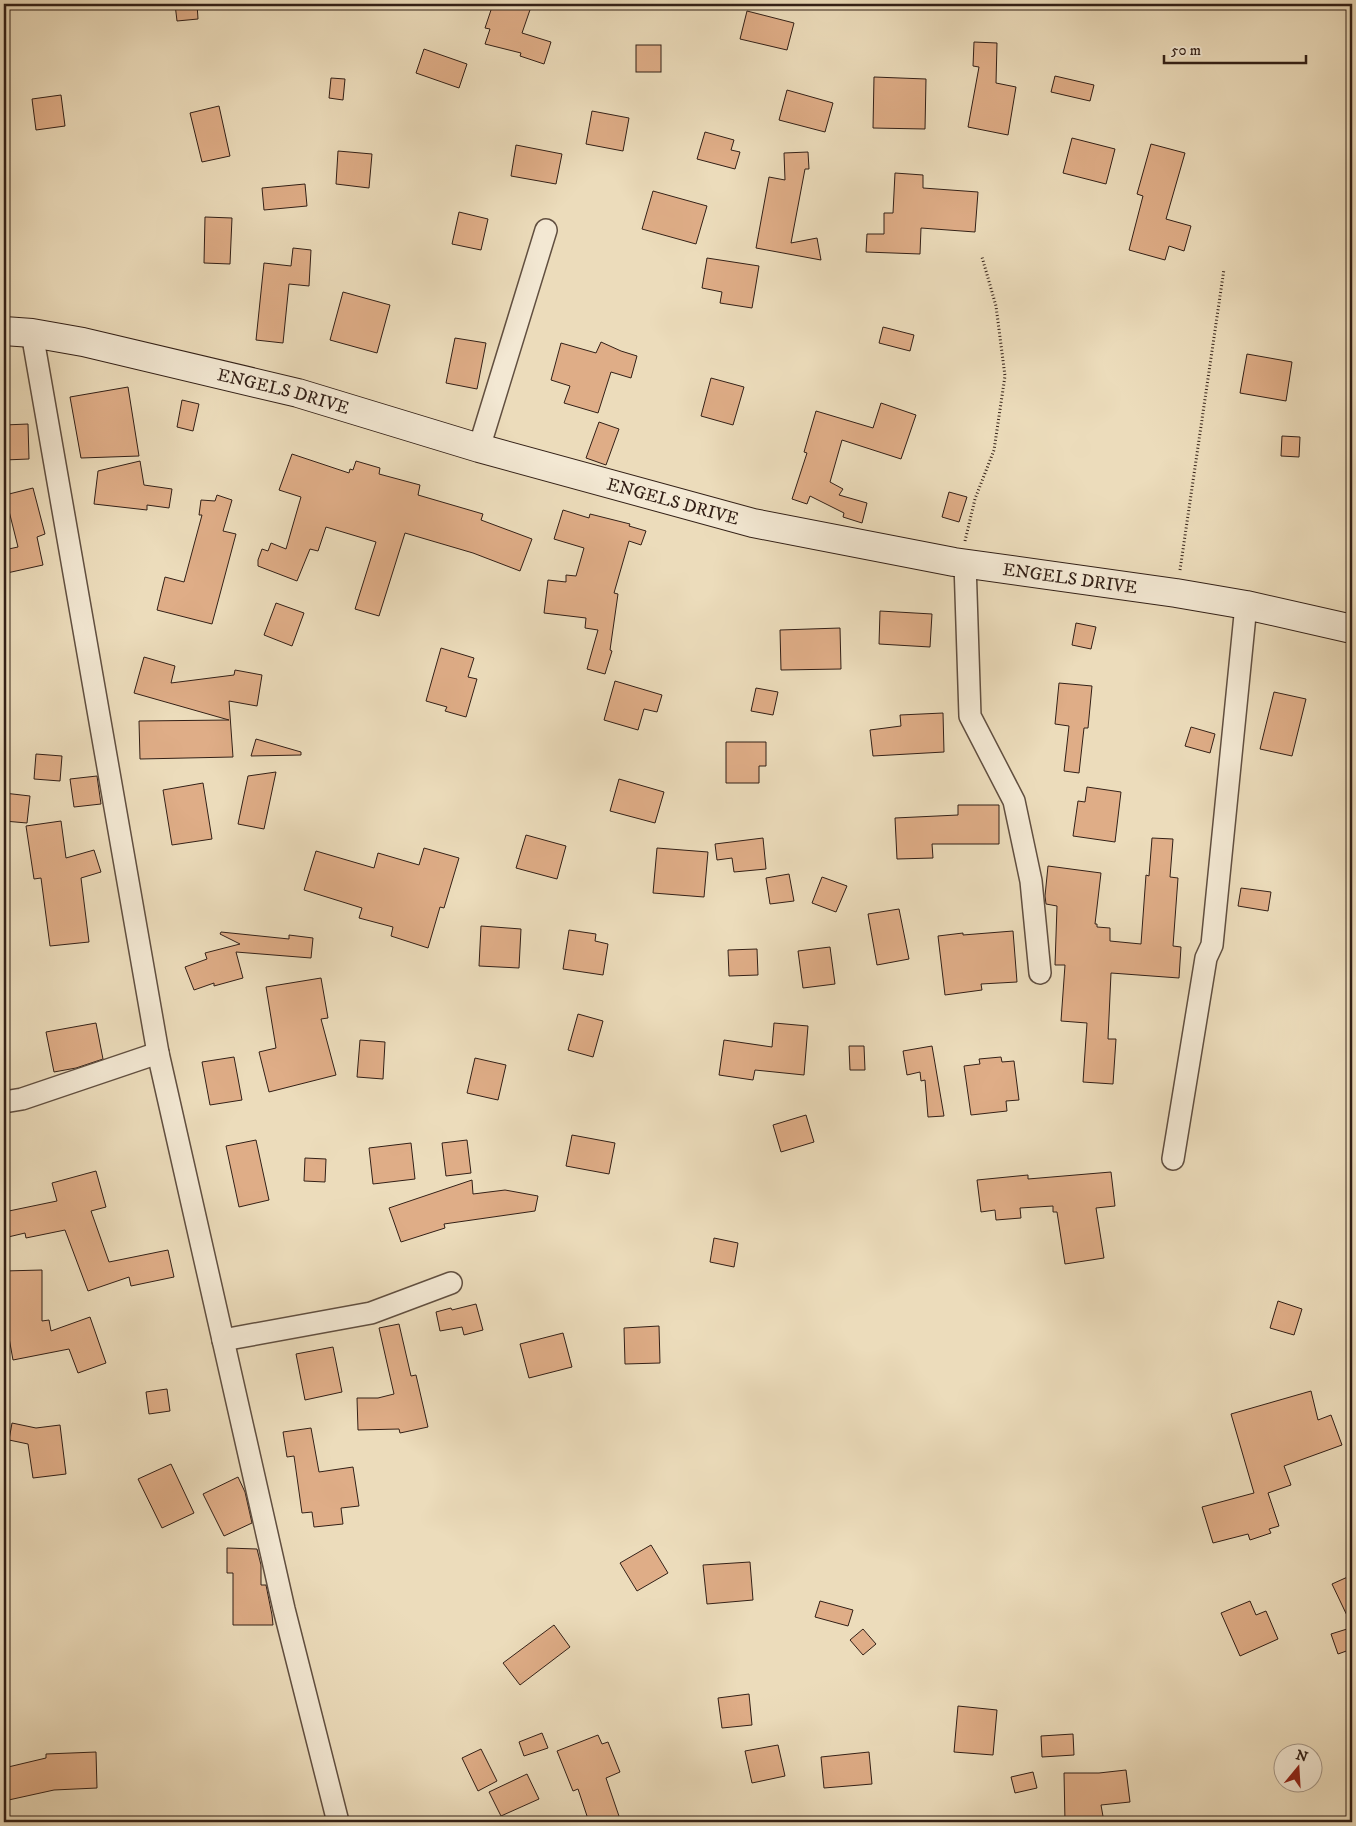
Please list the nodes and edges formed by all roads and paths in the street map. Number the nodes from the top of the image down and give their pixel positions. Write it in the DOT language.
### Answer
graph roads {
  1 [pos="546,230"];
  2 [pos="982,257"];
  3 [pos="1224,268"];
  4 [pos="4,331"];
  5 [pos="32,333"];
  6 [pos="479,448"];
  7 [pos="960,563"];
  8 [pos="1176,593"];
  9 [pos="1246,605"];
  10 [pos="1352,629"];
  11 [pos="1040,973"];
  12 [pos="158,1053"];
  13 [pos="4,1102"];
  14 [pos="1173,1159"];
  15 [pos="452,1283"];
  16 [pos="223,1340"];
  17 [pos="338,1822"];
  1 -- 6 [label="street"];
  2 -- 7 [label="path"];
  3 -- 8 [label="path"];
  4 -- 5 [label="street, ENGELS DRIVE"];
  5 -- 6 [label="street, ENGELS DRIVE"];
  5 -- 12 [label="street"];
  6 -- 7 [label="street, ENGELS DRIVE"];
  7 -- 8 [label="street, ENGELS DRIVE"];
  7 -- 11 [label="street"];
  8 -- 9 [label="street, ENGELS DRIVE"];
  9 -- 10 [label="street, ENGELS DRIVE"];
  9 -- 14 [label="street"];
  12 -- 13 [label="street"];
  12 -- 16 [label="street"];
  15 -- 16 [label="street"];
  16 -- 17 [label="street"];
}
